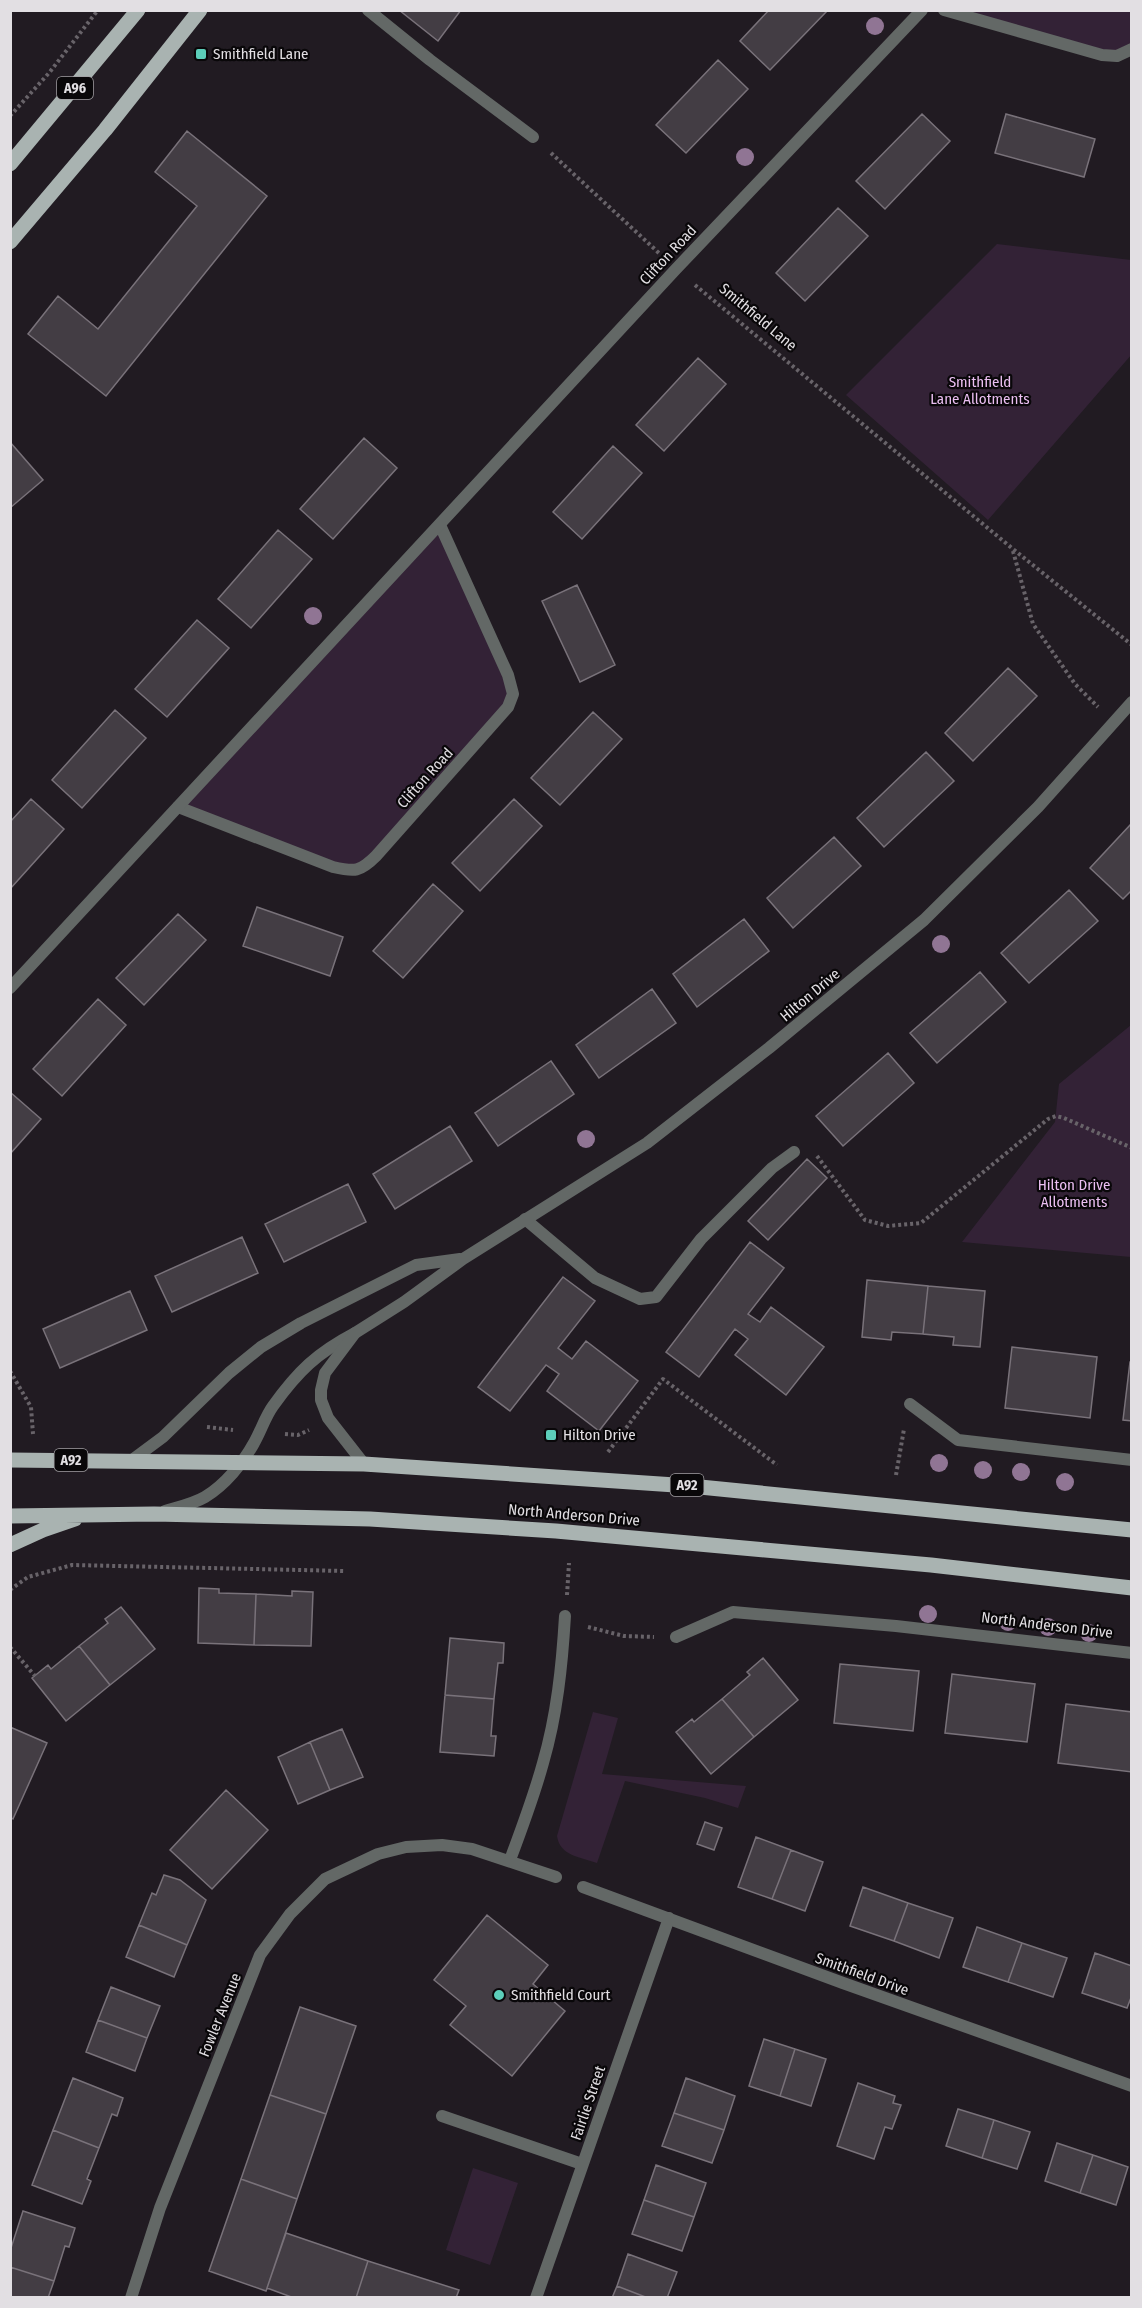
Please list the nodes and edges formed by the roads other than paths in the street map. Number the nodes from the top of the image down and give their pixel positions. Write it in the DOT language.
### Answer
graph roads {
  1 [pos="138,10"];
  2 [pos="200,10"];
  3 [pos="368,10"];
  4 [pos="922,10"];
  5 [pos="944,10"];
  6 [pos="1131,49"];
  7 [pos="534,137"];
  8 [pos="10,164"];
  9 [pos="10,242"];
  10 [pos="440,525"];
  11 [pos="1131,702"];
  12 [pos="178,807"];
  13 [pos="10,988"];
  14 [pos="794,1152"];
  15 [pos="525,1219"];
  16 [pos="463,1259"];
  17 [pos="355,1333"];
  18 [pos="910,1404"];
  19 [pos="10,1460"];
  20 [pos="132,1460"];
  21 [pos="1131,1460"];
  22 [pos="242,1463"];
  23 [pos="364,1464"];
  24 [pos="90,1514"];
  25 [pos="154,1514"];
  26 [pos="10,1516"];
  27 [pos="1131,1530"];
  28 [pos="10,1545"];
  29 [pos="1131,1588"];
  30 [pos="565,1616"];
  31 [pos="676,1637"];
  32 [pos="1131,1653"];
  33 [pos="510,1860"];
  34 [pos="556,1877"];
  35 [pos="583,1887"];
  36 [pos="669,1918"];
  37 [pos="1131,2086"];
  38 [pos="441,2116"];
  39 [pos="582,2164"];
  40 [pos="131,2298"];
  41 [pos="536,2298"];
  1 -- 8 [label="main road, A96"];
  2 -- 9 [label="main road"];
  3 -- 7 [label="street"];
  4 -- 10 [label="street, Clifton Road"];
  5 -- 6 [label="street"];
  10 -- 12 [label="street, Clifton Road"];
  10 -- 12 [label="street, Clifton Road"];
  11 -- 15 [label="street, Hilton Drive"];
  12 -- 13 [label="street, Clifton Road"];
  14 -- 15 [label="street"];
  15 -- 16 [label="street, Hilton Drive"];
  16 -- 17 [label="street, Hilton Drive"];
  16 -- 20 [label="street, Hilton Drive"];
  17 -- 22 [label="street"];
  17 -- 23 [label="street, Hilton Drive"];
  18 -- 21 [label="street"];
  19 -- 20 [label="main road, A92"];
  20 -- 22 [label="main road, A92"];
  22 -- 23 [label="main road, A92"];
  22 -- 25 [label="street"];
  23 -- 27 [label="main road, A92"];
  24 -- 25 [label="main road, North Anderson Drive"];
  24 -- 26 [label="main road, North Anderson Drive"];
  24 -- 28 [label="main road"];
  25 -- 29 [label="main road, North Anderson Drive"];
  30 -- 33 [label="street"];
  31 -- 32 [label="street, North Anderson Drive"];
  33 -- 34 [label="street"];
  33 -- 40 [label="street, Fowler Avenue"];
  35 -- 36 [label="street, Smithfield Drive"];
  36 -- 37 [label="street, Smithfield Drive"];
  36 -- 39 [label="street, Fairlie Street"];
  38 -- 39 [label="street"];
  39 -- 41 [label="street, Fairlie Street"];
}
